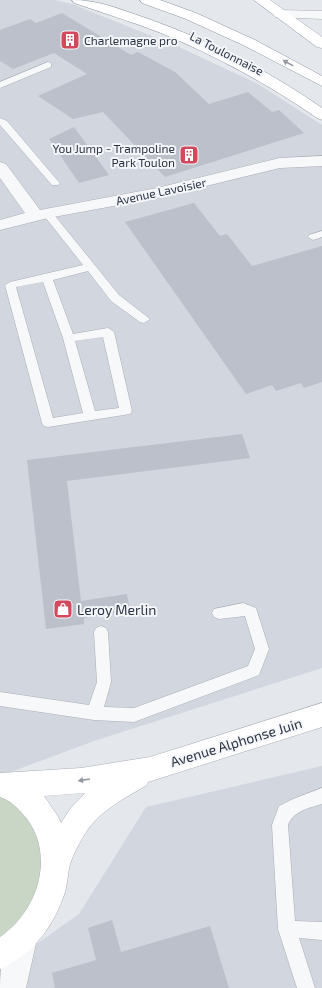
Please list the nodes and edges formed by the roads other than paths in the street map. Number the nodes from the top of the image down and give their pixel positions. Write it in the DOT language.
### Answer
graph roads {
  1 [pos="69,0"];
  2 [pos="79,0"];
  3 [pos="105,0"];
  4 [pos="147,0"];
  5 [pos="261,0"];
  6 [pos="280,14"];
  7 [pos="322,15"];
  8 [pos="164,30"];
  9 [pos="322,44"];
  10 [pos="48,66"];
  11 [pos="322,82"];
  12 [pos="0,85"];
  13 [pos="322,106"];
  14 [pos="322,115"];
  15 [pos="0,121"];
  16 [pos="322,161"];
  17 [pos="0,167"];
  18 [pos="55,183"];
  19 [pos="42,214"];
  20 [pos="0,225"];
  21 [pos="90,267"];
  22 [pos="48,278"];
  23 [pos="144,319"];
  24 [pos="69,338"];
  25 [pos="90,417"];
  26 [pos="220,613"];
  27 [pos="101,632"];
  28 [pos="0,699"];
  29 [pos="94,713"];
  30 [pos="322,715"];
  31 [pos="150,769"];
  32 [pos="4,785"];
  33 [pos="322,796"];
  34 [pos="56,864"];
  35 [pos="287,929"];
  36 [pos="322,930"];
  37 [pos="11,946"];
  38 [pos="11,988"];
  39 [pos="306,988"];
  1 -- 8 [label="main road"];
  2 -- 8 [label="main road"];
  3 -- 13 [label="main road, La Toulonnaise"];
  11 -- 4 [label="main road, La Toulonnaise, one-way"];
  5 -- 6 [label="main road"];
  6 -- 7 [label="street"];
  6 -- 9 [label="main road"];
  8 -- 14 [label="main road"];
  10 -- 12 [label="lane"];
  15 -- 18 [label="lane"];
  16 -- 19 [label="street, Avenue Lavoisier"];
  17 -- 19 [label="street"];
  19 -- 20 [label="street, Avenue Lavoisier"];
  19 -- 21 [label="lane"];
  21 -- 22 [label="lane"];
  21 -- 23 [label="lane"];
  22 -- 24 [label="lane"];
  22 -- 25 [label="lane"];
  24 -- 25 [label="lane"];
  24 -- 25 [label="lane"];
  26 -- 29 [label="lane"];
  27 -- 29 [label="lane"];
  28 -- 29 [label="lane"];
  30 -- 31 [label="main road, Avenue Alphonse Juin"];
  31 -- 32 [label="main road, Avenue Alphonse Juin, one-way"];
  31 -- 34 [label="main road, Avenue Alphonse Juin"];
  32 -- 34 [label="main road"];
  33 -- 35 [label="lane"];
  34 -- 37 [label="main road"];
  35 -- 36 [label="lane"];
  35 -- 39 [label="lane"];
  37 -- 38 [label="street"];
}
